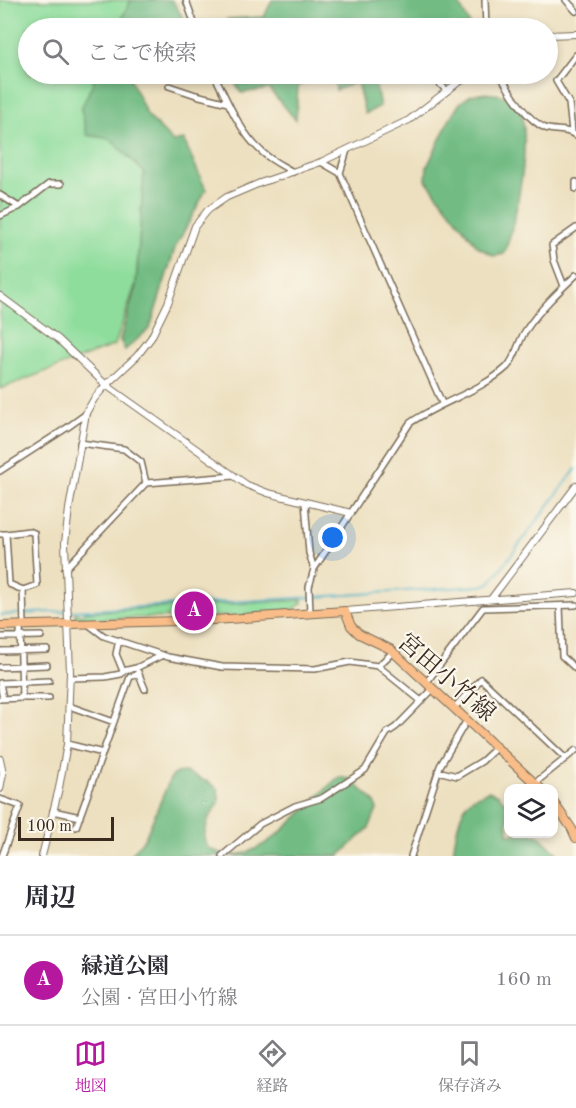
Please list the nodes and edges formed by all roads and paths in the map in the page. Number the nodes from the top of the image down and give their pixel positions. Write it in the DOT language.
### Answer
graph roads {
  1 [pos="186,0"];
  2 [pos="485,0"];
  3 [pos="566,0"];
  4 [pos="576,11"];
  5 [pos="192,18"];
  6 [pos="486,18"];
  7 [pos="576,34"];
  8 [pos="558,35"];
  9 [pos="576,56"];
  10 [pos="558,78"];
  11 [pos="219,84"];
  12 [pos="440,84"];
  13 [pos="458,84"];
  14 [pos="506,84"];
  15 [pos="558,84"];
  16 [pos="169,86"];
  17 [pos="447,91"];
  18 [pos="228,103"];
  19 [pos="574,134"];
  20 [pos="347,150"];
  21 [pos="321,162"];
  22 [pos="293,172"];
  23 [pos="340,173"];
  24 [pos="576,182"];
  25 [pos="61,184"];
  26 [pos="576,189"];
  27 [pos="0,195"];
  28 [pos="19,207"];
  29 [pos="0,216"];
  30 [pos="576,228"];
  31 [pos="576,274"];
  32 [pos="564,286"];
  33 [pos="0,296"];
  34 [pos="106,385"];
  35 [pos="442,403"];
  36 [pos="86,413"];
  37 [pos="80,442"];
  38 [pos="0,471"];
  39 [pos="234,476"];
  40 [pos="146,483"];
  41 [pos="576,486"];
  42 [pos="305,502"];
  43 [pos="351,513"];
  44 [pos="3,534"];
  45 [pos="7,556"];
  46 [pos="0,557"];
  47 [pos="65,569"];
  48 [pos="314,569"];
  49 [pos="23,590"];
  50 [pos="576,593"];
  51 [pos="490,599"];
  52 [pos="576,605"];
  53 [pos="560,606"];
  54 [pos="345,611"];
  55 [pos="310,613"];
  56 [pos="23,619"];
  57 [pos="85,622"];
  58 [pos="69,623"];
  59 [pos="0,626"];
  60 [pos="20,636"];
  61 [pos="41,636"];
  62 [pos="0,637"];
  63 [pos="119,640"];
  64 [pos="47,650"];
  65 [pos="0,651"];
  66 [pos="21,651"];
  67 [pos="393,652"];
  68 [pos="163,655"];
  69 [pos="21,666"];
  70 [pos="47,666"];
  71 [pos="378,666"];
  72 [pos="0,667"];
  73 [pos="576,669"];
  74 [pos="123,671"];
  75 [pos="138,671"];
  76 [pos="69,678"];
  77 [pos="49,681"];
  78 [pos="0,682"];
  79 [pos="22,682"];
  80 [pos="429,686"];
  81 [pos="145,688"];
  82 [pos="22,698"];
  83 [pos="49,698"];
  84 [pos="2,699"];
  85 [pos="420,700"];
  86 [pos="69,706"];
  87 [pos="454,708"];
  88 [pos="467,720"];
  89 [pos="114,722"];
  90 [pos="67,744"];
  91 [pos="497,747"];
  92 [pos="576,750"];
  93 [pos="103,753"];
  94 [pos="565,758"];
  95 [pos="0,759"];
  96 [pos="438,771"];
  97 [pos="536,784"];
  98 [pos="540,784"];
  99 [pos="0,789"];
  100 [pos="0,799"];
  101 [pos="558,808"];
  102 [pos="53,811"];
  103 [pos="80,816"];
  104 [pos="76,827"];
  105 [pos="574,827"];
  106 [pos="576,838"];
  107 [pos="2,856"];
  108 [pos="42,856"];
  109 [pos="222,856"];
  110 [pos="411,856"];
  1 -- 5 [label="street"];
  2 -- 6 [label="street"];
  3 -- 4 [label="street"];
  7 -- 8 [label="street"];
  9 -- 10 [label="street"];
  11 -- 18 [label="street"];
  12 -- 17 [label="street"];
  13 -- 17 [label="street"];
  14 -- 19 [label="street"];
  15 -- 19 [label="street"];
  16 -- 18 [label="street"];
  17 -- 20 [label="street"];
  18 -- 22 [label="street"];
  20 -- 21 [label="street"];
  20 -- 23 [label="street"];
  21 -- 22 [label="street"];
  21 -- 23 [label="street"];
  22 -- 34 [label="street"];
  23 -- 35 [label="street"];
  24 -- 26 [label="street"];
  25 -- 28 [label="street"];
  27 -- 28 [label="street"];
  28 -- 29 [label="street"];
  30 -- 32 [label="street"];
  31 -- 32 [label="street"];
  32 -- 35 [label="street"];
  33 -- 34 [label="street"];
  34 -- 36 [label="street"];
  34 -- 39 [label="street"];
  35 -- 43 [label="street"];
  36 -- 37 [label="street"];
  36 -- 38 [label="street"];
  37 -- 40 [label="street"];
  37 -- 47 [label="street"];
  39 -- 40 [label="street"];
  39 -- 42 [label="street"];
  40 -- 47 [label="street"];
  41 -- 51 [label="street"];
  42 -- 43 [label="street"];
  42 -- 48 [label="street"];
  43 -- 48 [label="street"];
  44 -- 45 [label="street"];
  44 -- 49 [label="street"];
  45 -- 46 [label="street"];
  45 -- 49 [label="street"];
  47 -- 58 [label="street"];
  48 -- 55 [label="street"];
  49 -- 56 [label="street"];
  50 -- 51 [label="street"];
  51 -- 54 [label="street"];
  52 -- 53 [label="street"];
  53 -- 73 [label="street"];
  53 -- 80 [label="street"];
  54 -- 55 [label="main road"];
  54 -- 67 [label="main road, 宮田小竹線"];
  55 -- 57 [label="main road"];
  56 -- 58 [label="main road"];
  56 -- 59 [label="main road"];
  56 -- 60 [label="street"];
  57 -- 58 [label="main road"];
  57 -- 63 [label="street"];
  58 -- 76 [label="street"];
  60 -- 61 [label="street"];
  60 -- 62 [label="street"];
  60 -- 66 [label="street"];
  63 -- 68 [label="street"];
  63 -- 74 [label="street"];
  64 -- 66 [label="street"];
  65 -- 66 [label="street"];
  66 -- 69 [label="street"];
  67 -- 71 [label="street"];
  67 -- 80 [label="main road, 宮田小竹線"];
  68 -- 71 [label="street"];
  68 -- 75 [label="street"];
  69 -- 70 [label="street"];
  69 -- 72 [label="street"];
  69 -- 79 [label="street"];
  71 -- 85 [label="street"];
  74 -- 75 [label="street"];
  74 -- 76 [label="street"];
  75 -- 81 [label="street"];
  75 -- 89 [label="street"];
  76 -- 86 [label="street"];
  77 -- 79 [label="street"];
  78 -- 79 [label="street"];
  78 -- 84 [label="street"];
  79 -- 82 [label="street"];
  80 -- 85 [label="street"];
  80 -- 87 [label="main road, 宮田小竹線"];
  82 -- 83 [label="street"];
  82 -- 84 [label="street"];
  85 -- 109 [label="street"];
  86 -- 89 [label="street"];
  86 -- 90 [label="street"];
  87 -- 88 [label="main road, 宮田小竹線"];
  87 -- 94 [label="street"];
  88 -- 91 [label="main road, 宮田小竹線"];
  88 -- 96 [label="street"];
  89 -- 93 [label="street"];
  90 -- 93 [label="street"];
  90 -- 102 [label="street"];
  91 -- 96 [label="street"];
  91 -- 97 [label="main road, 宮田小竹線"];
  92 -- 94 [label="street"];
  93 -- 103 [label="street"];
  94 -- 98 [label="street"];
  95 -- 99 [label="street"];
  96 -- 110 [label="street"];
  100 -- 107 [label="street"];
  101 -- 105 [label="main road"];
  102 -- 103 [label="street"];
  102 -- 108 [label="street"];
  103 -- 104 [label="street"];
  105 -- 106 [label="main road"];
}
